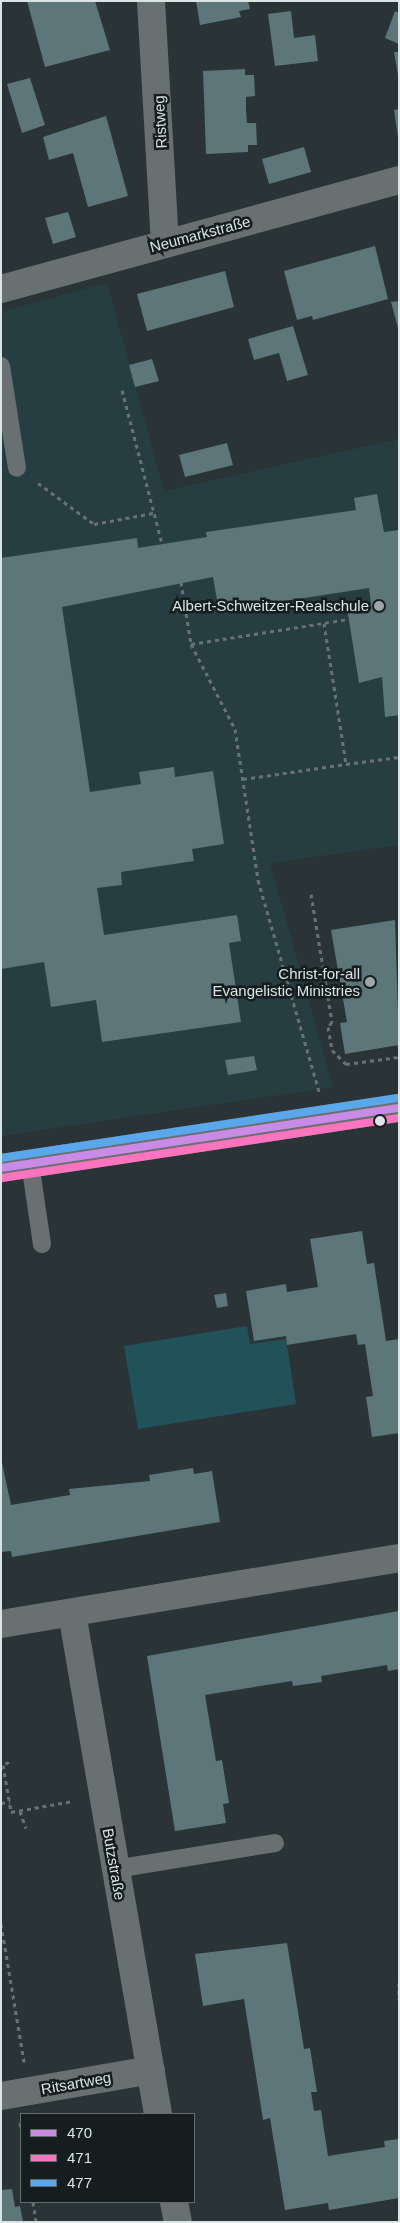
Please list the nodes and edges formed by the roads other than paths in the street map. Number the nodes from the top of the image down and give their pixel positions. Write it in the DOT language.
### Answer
graph roads {
  1 [pos="151,1"];
  2 [pos="399,180"];
  3 [pos="165,243"];
  4 [pos="1,289"];
  5 [pos="1,366"];
  6 [pos="17,468"];
  7 [pos="399,1108"];
  8 [pos="30,1163"];
  9 [pos="1,1168"];
  10 [pos="42,1244"];
  11 [pos="399,1558"];
  12 [pos="72,1613"];
  13 [pos="1,1624"];
  14 [pos="274,1842"];
  15 [pos="115,1869"];
  16 [pos="151,2070"];
  17 [pos="1,2096"];
  18 [pos="158,2113"];
  19 [pos="174,2203"];
  20 [pos="178,2222"];
  1 -- 3 [label="street, Ristweg"];
  2 -- 3 [label="street, Neumarkstraße"];
  3 -- 4 [label="street, Neumarkstraße"];
  5 -- 6 [label="lane"];
  7 -- 8 [label="street"];
  8 -- 9 [label="street"];
  8 -- 10 [label="lane"];
  11 -- 12 [label="street"];
  12 -- 13 [label="street"];
  12 -- 15 [label="street, Butzstraße"];
  14 -- 15 [label="lane"];
  15 -- 16 [label="street, Butzstraße"];
  16 -- 17 [label="street, Ritsartweg"];
  16 -- 18 [label="street, Butzstraße"];
  19 -- 20 [label="street"];
}
